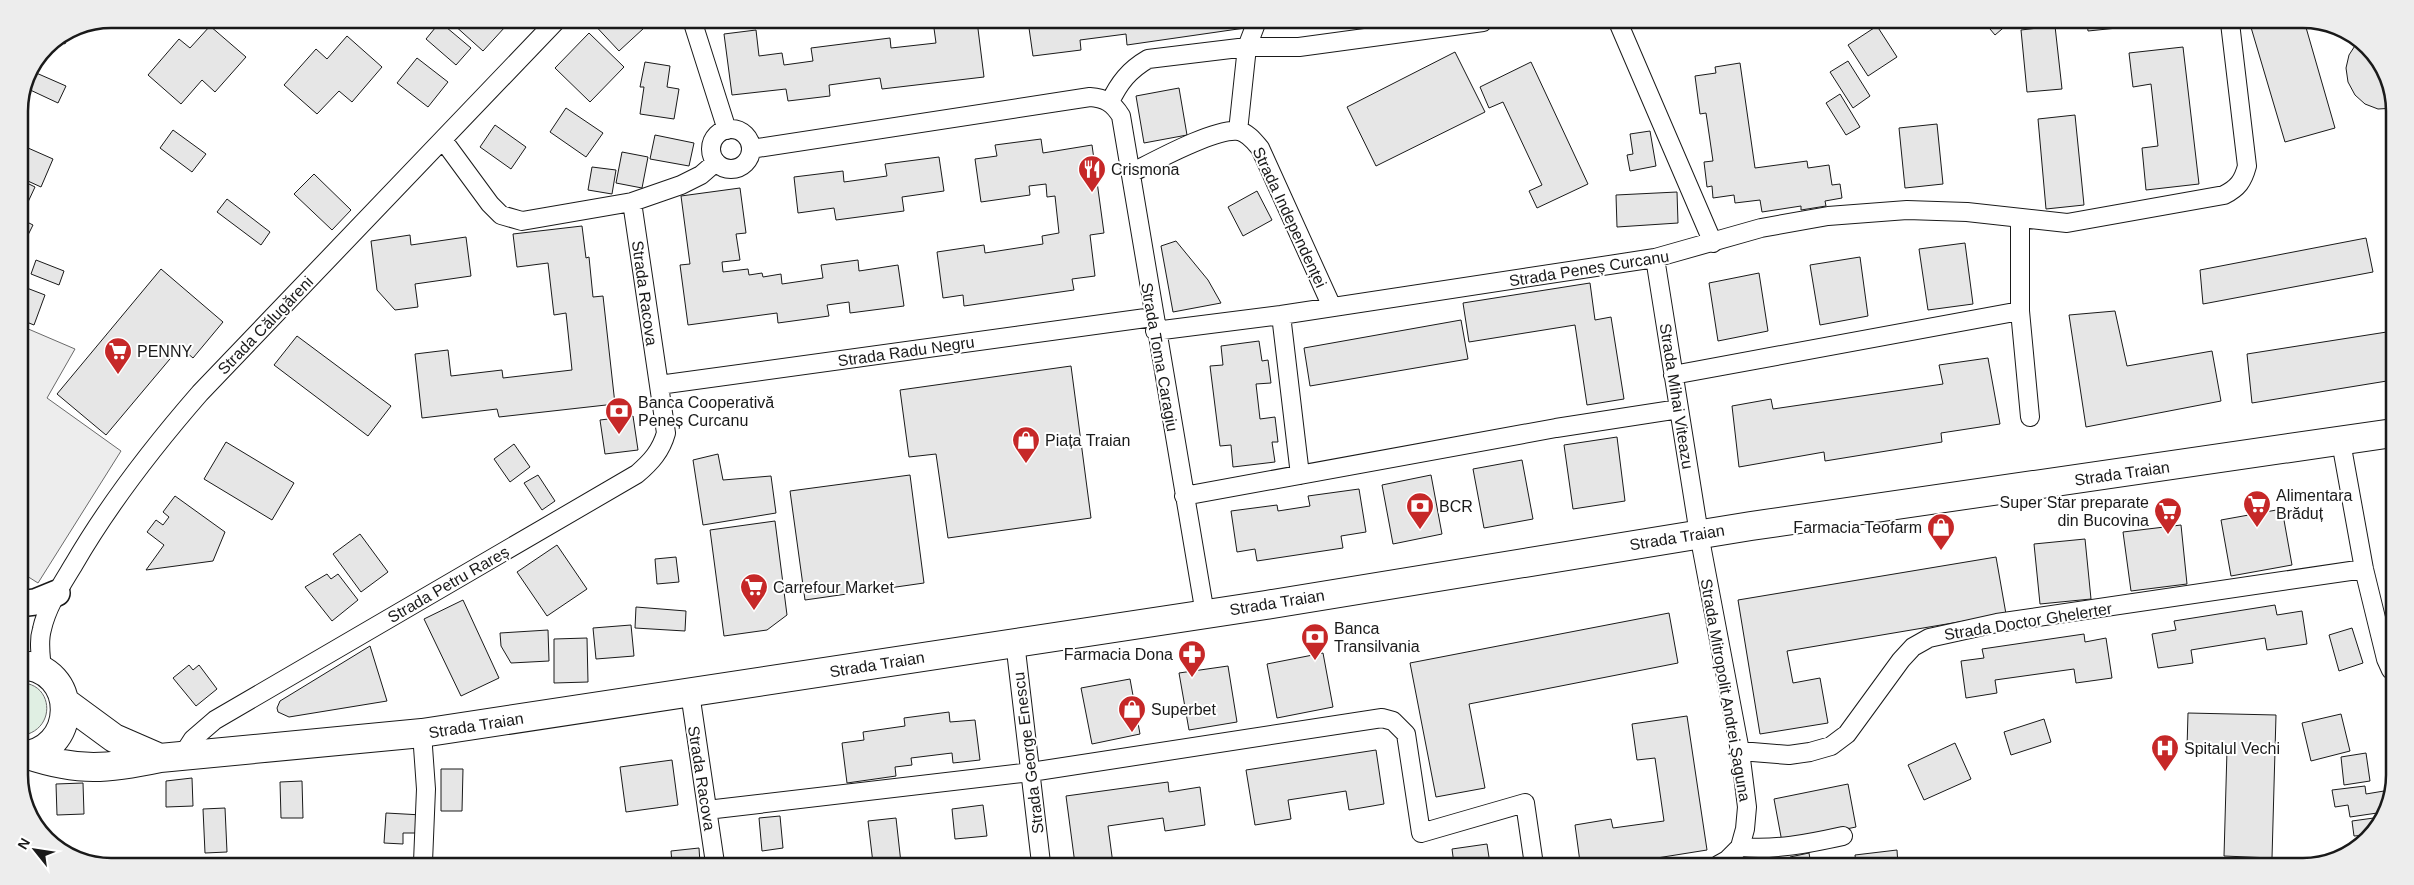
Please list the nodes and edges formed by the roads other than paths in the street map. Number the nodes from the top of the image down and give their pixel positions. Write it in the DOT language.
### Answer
graph roads {
  1 [pos="548,28"];
  2 [pos="695,28"];
  3 [pos="1254,28"];
  4 [pos="1439,28"];
  5 [pos="1621,28"];
  6 [pos="2230,28"];
  7 [pos="1247,47"];
  8 [pos="1110,102"];
  9 [pos="727,130"];
  10 [pos="1238,131"];
  11 [pos="443,140"];
  12 [pos="751,149"];
  13 [pos="716,162"];
  14 [pos="1131,173"];
  15 [pos="632,202"];
  16 [pos="2020,218"];
  17 [pos="1713,243"];
  18 [pos="1655,258"];
  19 [pos="1332,307"];
  20 [pos="2020,311"];
  21 [pos="1281,316"];
  22 [pos="1154,324"];
  23 [pos="1673,375"];
  24 [pos="659,385"];
  25 [pos="1679,409"];
  26 [pos="2030,417"];
  27 [pos="2386,435"];
  28 [pos="2341,442"];
  29 [pos="1300,475"];
  30 [pos="1184,496"];
  31 [pos="1698,534"];
  32 [pos="2364,569"];
  33 [pos="57,593"];
  34 [pos="28,603"];
  35 [pos="1205,614"];
  36 [pos="1015,642"];
  37 [pos="2386,659"];
  38 [pos="28,662"];
  39 [pos="28,664"];
  40 [pos="690,693"];
  41 [pos="65,702"];
  42 [pos="422,733"];
  43 [pos="1740,751"];
  44 [pos="28,755"];
  45 [pos="171,757"];
  46 [pos="28,758"];
  47 [pos="1031,772"];
  48 [pos="707,810"];
  49 [pos="1843,836"];
  50 [pos="1740,847"];
  51 [pos="423,858"];
  52 [pos="714,858"];
  53 [pos="1040,858"];
  54 [pos="1533,858"];
  55 [pos="1729,858"];
  1 -- 11 [label="street, Strada Călugăreni"];
  2 -- 9 [label="street"];
  3 -- 7 [label="street"];
  4 -- 7 [label="street"];
  5 -- 17 [label="street"];
  6 -- 16 [label="street, Strada Peneș Curcanu"];
  7 -- 8 [label="street"];
  7 -- 10 [label="street"];
  8 -- 12 [label="street"];
  8 -- 14 [label="street, Strada Toma Caragiu"];
  9 -- 12 [label="street"];
  9 -- 13 [label="street"];
  10 -- 14 [label="street, Strada Independenței"];
  10 -- 19 [label="street, Strada Independenței"];
  11 -- 15 [label="street"];
  11 -- 33 [label="street, Strada Călugăreni"];
  12 -- 13 [label="street"];
  13 -- 15 [label="street"];
  14 -- 22 [label="street, Strada Toma Caragiu"];
  15 -- 24 [label="street, Strada Racova"];
  16 -- 17 [label="street, Strada Peneș Curcanu"];
  16 -- 20 [label="street"];
  17 -- 18 [label="street, Strada Peneș Curcanu"];
  18 -- 19 [label="street, Strada Peneș Curcanu"];
  18 -- 23 [label="street, Strada Mihai Viteazu"];
  19 -- 21 [label="street, Strada Peneș Curcanu"];
  20 -- 23 [label="street"];
  20 -- 26 [label="street"];
  21 -- 22 [label="street, Strada Peneș Curcanu"];
  21 -- 29 [label="street"];
  22 -- 24 [label="street, Strada Radu Negru"];
  22 -- 30 [label="street, Strada Toma Caragiu"];
  23 -- 25 [label="street, Strada Mihai Viteazu"];
  24 -- 45 [label="street, Strada Petru Rareș"];
  25 -- 29 [label="street"];
  25 -- 31 [label="street, Strada Mihai Viteazu"];
  27 -- 28 [label="main road, Strada Traian"];
  28 -- 31 [label="main road, Strada Traian"];
  28 -- 32 [label="street"];
  29 -- 30 [label="street"];
  30 -- 35 [label="street, Strada Toma Caragiu"];
  31 -- 35 [label="main road, Strada Traian"];
  31 -- 43 [label="street, Strada Mitropolit Andrei Șaguna"];
  32 -- 37 [label="street"];
  32 -- 43 [label="street, Strada Doctor Ghelerter"];
  33 -- 34 [label="street"];
  33 -- 38 [label="street, Strada Călugăreni"];
  35 -- 36 [label="main road, Strada Traian"];
  36 -- 40 [label="main road, Strada Traian"];
  36 -- 47 [label="street, Strada George Enescu"];
  39 -- 41 [label="main road"];
  40 -- 42 [label="main road, Strada Traian"];
  40 -- 48 [label="street, Strada Racova"];
  41 -- 44 [label="main road"];
  41 -- 45 [label="main road, Strada Traian"];
  42 -- 45 [label="main road, Strada Traian"];
  42 -- 51 [label="street"];
  43 -- 50 [label="street, Strada Mitropolit Andrei Șaguna"];
  45 -- 46 [label="main road, Strada Traian"];
  47 -- 48 [label="street"];
  47 -- 53 [label="street, Strada George Enescu"];
  47 -- 54 [label="street"];
  48 -- 52 [label="street, Strada Racova"];
  49 -- 50 [label="street"];
  50 -- 55 [label="street"];
}
